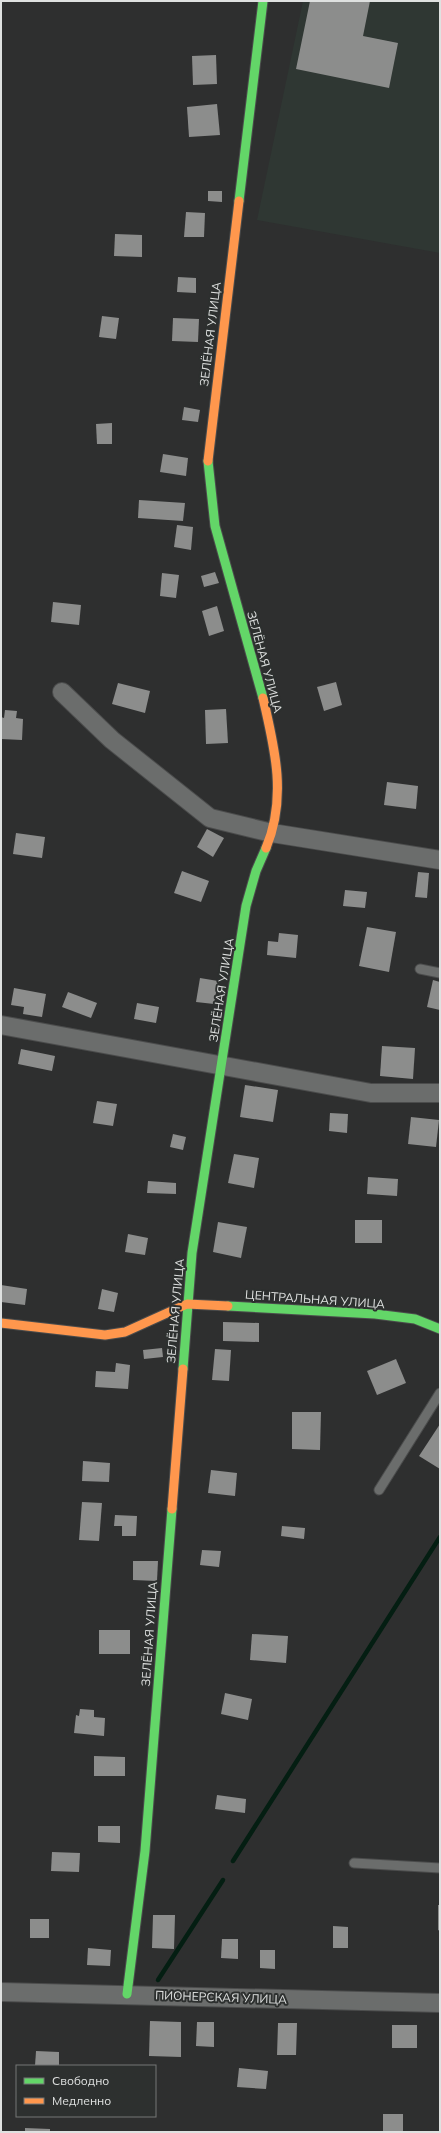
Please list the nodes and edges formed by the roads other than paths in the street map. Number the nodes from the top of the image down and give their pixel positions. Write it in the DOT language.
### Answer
graph roads {
  1 [pos="263,1"];
  2 [pos="62,692"];
  3 [pos="272,834"];
  4 [pos="440,860"];
  5 [pos="420,969"];
  6 [pos="440,973"];
  7 [pos="1,1025"];
  8 [pos="220,1066"];
  9 [pos="440,1093"];
  10 [pos="187,1304"];
  11 [pos="440,1318"];
  12 [pos="415,1319"];
  13 [pos="1,1323"];
  14 [pos="440,1329"];
  15 [pos="440,1392"];
  16 [pos="379,1490"];
  17 [pos="354,1863"];
  18 [pos="440,1868"];
  19 [pos="1,1992"];
  20 [pos="127,1994"];
  21 [pos="440,2003"];
  1 -- 3 [label="street, ЗЕЛЁНАЯ УЛИЦА"];
  2 -- 3 [label="street"];
  3 -- 4 [label="street"];
  3 -- 8 [label="street, ЗЕЛЁНАЯ УЛИЦА"];
  5 -- 6 [label="lane"];
  7 -- 8 [label="street"];
  8 -- 9 [label="street"];
  8 -- 10 [label="street, ЗЕЛЁНАЯ УЛИЦА"];
  10 -- 12 [label="street, ЦЕНТРАЛЬНАЯ УЛИЦА"];
  10 -- 13 [label="street"];
  10 -- 20 [label="street, ЗЕЛЁНАЯ УЛИЦА"];
  11 -- 12 [label="street"];
  12 -- 14 [label="street, ЦЕНТРАЛЬНАЯ УЛИЦА"];
  15 -- 16 [label="lane"];
  17 -- 18 [label="lane"];
  19 -- 20 [label="street, ПИОНЕРСКАЯ УЛИЦА"];
  20 -- 21 [label="street, ПИОНЕРСКАЯ УЛИЦА"];
}
